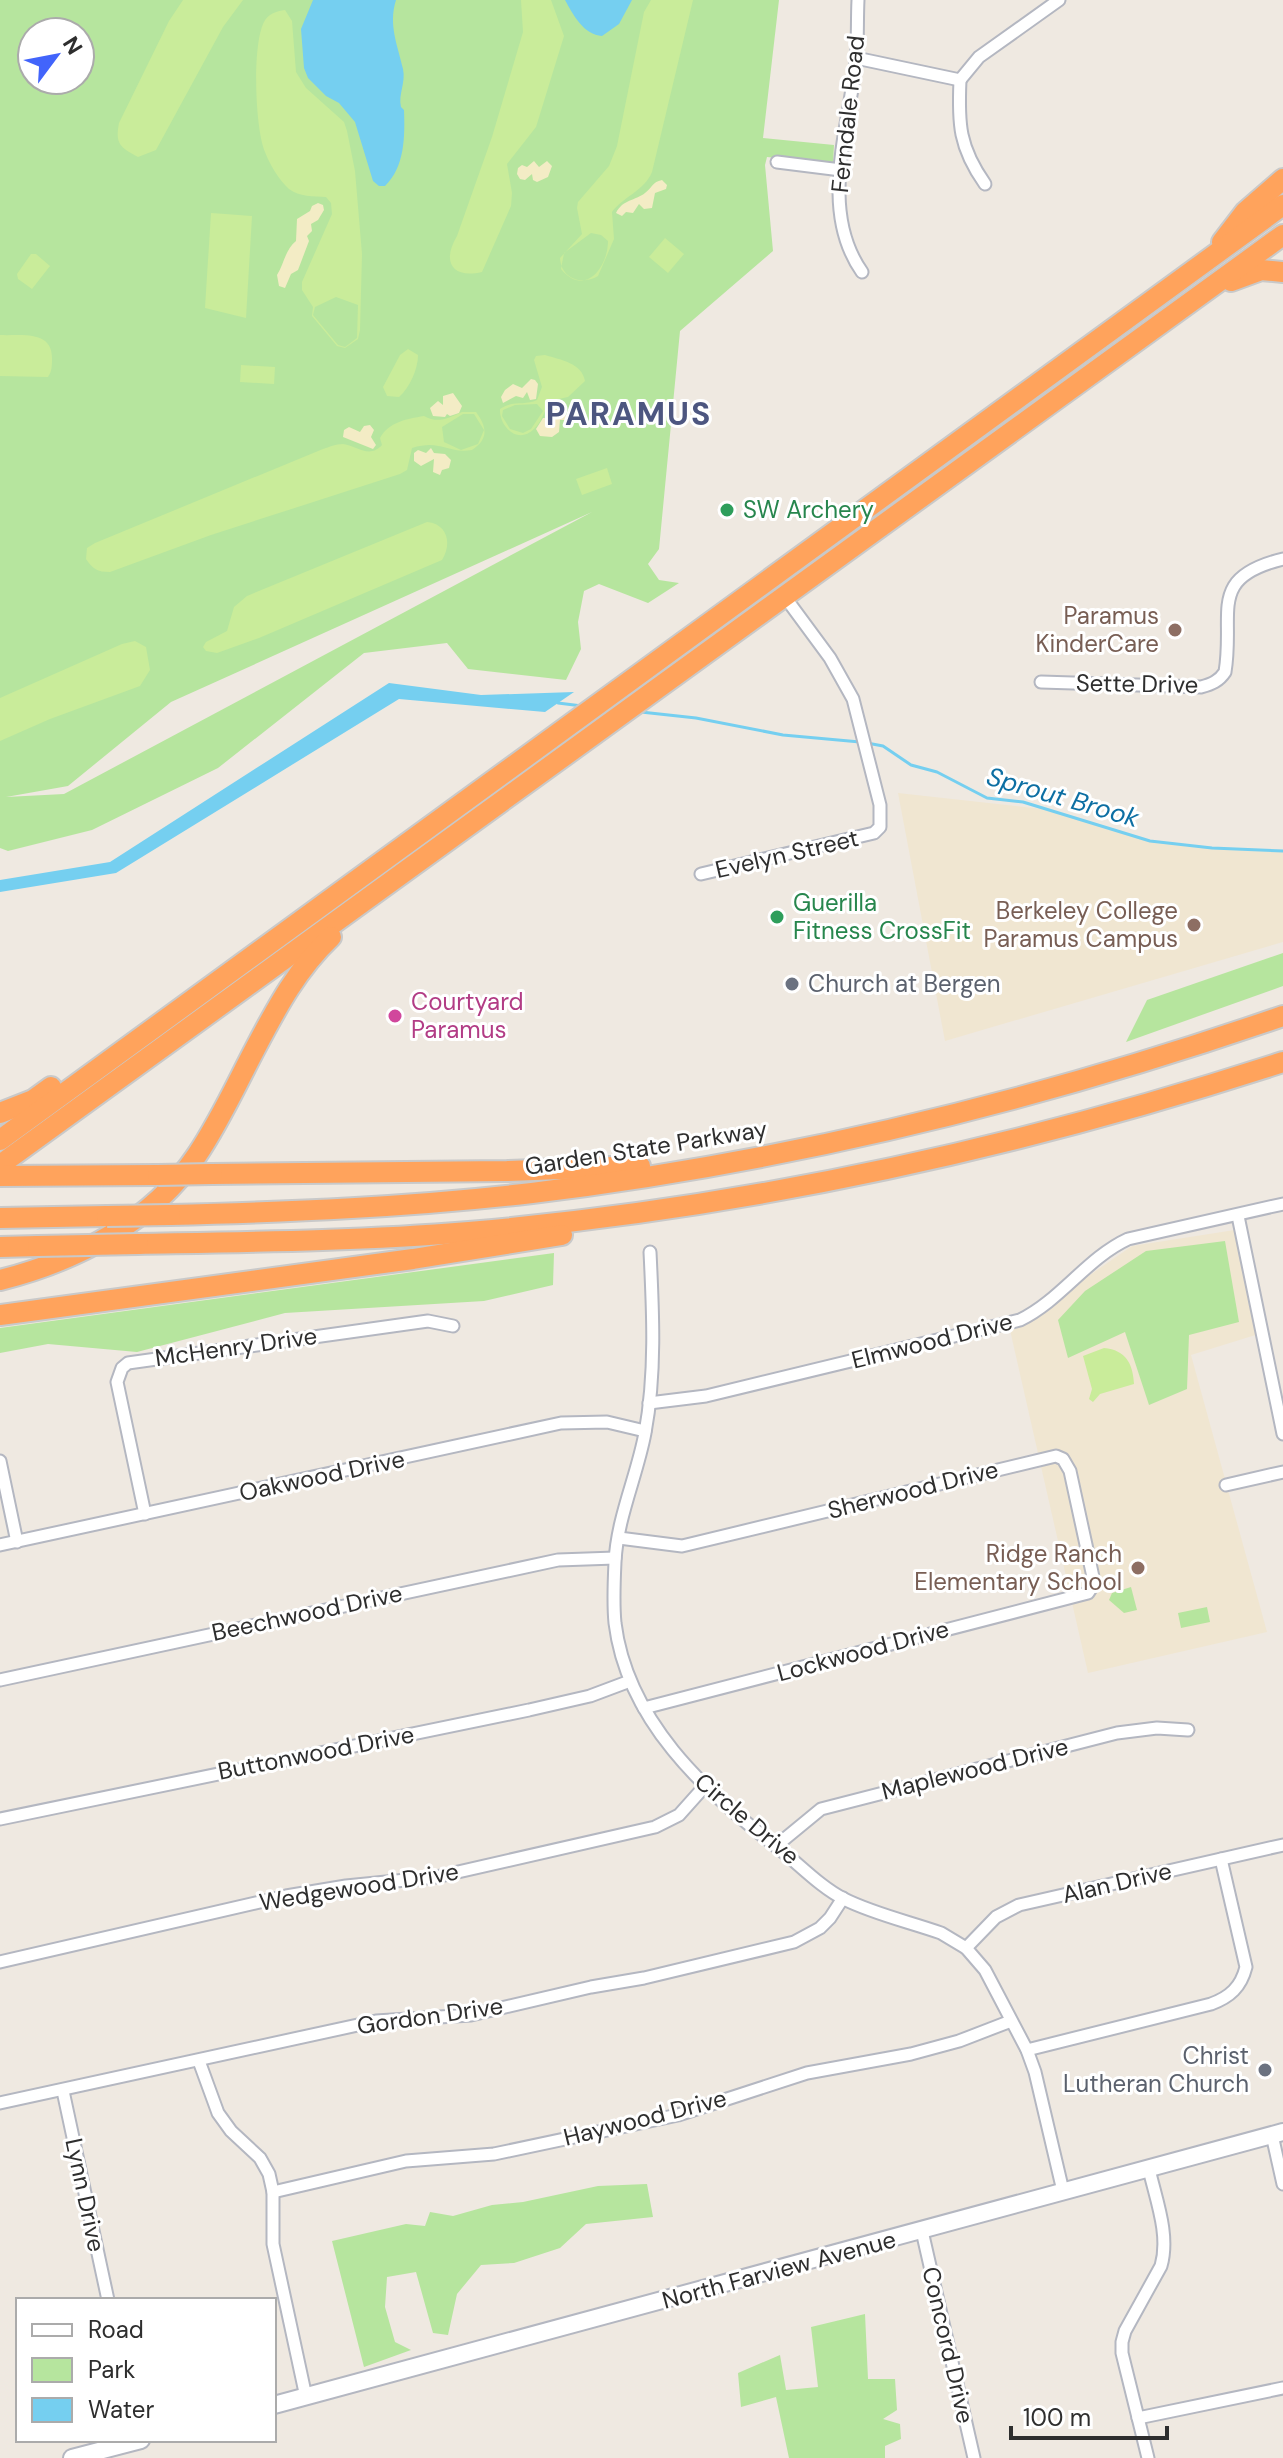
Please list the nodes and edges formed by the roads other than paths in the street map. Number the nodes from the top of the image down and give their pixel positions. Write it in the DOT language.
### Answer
graph roads {
  1 [pos="858,0"];
  2 [pos="1059,0"];
  3 [pos="856,58"];
  4 [pos="960,80"];
  5 [pos="777,162"];
  6 [pos="841,170"];
  7 [pos="1283,179"];
  8 [pos="985,184"];
  9 [pos="1283,205"];
  10 [pos="1283,237"];
  11 [pos="1209,260"];
  12 [pos="862,272"];
  13 [pos="1283,272"];
  14 [pos="1195,297"];
  15 [pos="1283,559"];
  16 [pos="785,597"];
  17 [pos="1041,682"];
  18 [pos="701,874"];
  19 [pos="387,885"];
  20 [pos="224,977"];
  21 [pos="1283,1016"];
  22 [pos="1283,1062"];
  23 [pos="0,1113"];
  24 [pos="0,1140"];
  25 [pos="755,1158"];
  26 [pos="0,1165"];
  27 [pos="0,1176"];
  28 [pos="1283,1204"];
  29 [pos="694,1205"];
  30 [pos="1238,1216"];
  31 [pos="0,1218"];
  32 [pos="0,1247"];
  33 [pos="650,1252"];
  34 [pos="0,1280"];
  35 [pos="0,1315"];
  36 [pos="453,1326"];
  37 [pos="649,1403"];
  38 [pos="645,1431"];
  39 [pos="1283,1434"];
  40 [pos="0,1461"];
  41 [pos="1283,1472"];
  42 [pos="1226,1485"];
  43 [pos="145,1514"];
  44 [pos="619,1538"];
  45 [pos="17,1542"];
  46 [pos="0,1545"];
  47 [pos="615,1558"];
  48 [pos="1081,1595"];
  49 [pos="0,1680"];
  50 [pos="630,1681"];
  51 [pos="644,1708"];
  52 [pos="1188,1730"];
  53 [pos="704,1787"];
  54 [pos="0,1819"];
  55 [pos="1283,1845"];
  56 [pos="776,1846"];
  57 [pos="1221,1859"];
  58 [pos="843,1898"];
  59 [pos="966,1948"];
  60 [pos="0,1962"];
  61 [pos="1011,2021"];
  62 [pos="1027,2050"];
  63 [pos="199,2061"];
  64 [pos="63,2091"];
  65 [pos="0,2103"];
  66 [pos="1277,2133"];
  67 [pos="1149,2169"];
  68 [pos="1283,2184"];
  69 [pos="1063,2191"];
  70 [pos="273,2192"];
  71 [pos="922,2231"];
  72 [pos="108,2298"];
  73 [pos="1283,2388"];
  74 [pos="306,2397"];
  75 [pos="276,2404"];
  76 [pos="1138,2418"];
  77 [pos="125,2451"];
  78 [pos="72,2458"];
  79 [pos="974,2458"];
  80 [pos="1148,2458"];
  1 -- 3 [label="street, Ferndale Road"];
  2 -- 4 [label="street"];
  3 -- 4 [label="street"];
  3 -- 6 [label="street, Ferndale Road"];
  4 -- 8 [label="street"];
  5 -- 6 [label="street"];
  6 -- 12 [label="street, Ferndale Road"];
  7 -- 11 [label="highway"];
  9 -- 11 [label="highway"];
  10 -- 14 [label="highway"];
  11 -- 20 [label="highway"];
  13 -- 14 [label="highway"];
  14 -- 16 [label="highway"];
  15 -- 17 [label="street, Sette Drive"];
  16 -- 18 [label="street, Evelyn Street"];
  16 -- 19 [label="highway"];
  19 -- 26 [label="highway"];
  19 -- 34 [label="highway"];
  20 -- 23 [label="highway"];
  20 -- 24 [label="highway"];
  21 -- 25 [label="highway, Garden State Parkway"];
  22 -- 29 [label="highway"];
  25 -- 27 [label="highway, bridge"];
  25 -- 31 [label="highway, Garden State Parkway, bridge"];
  28 -- 30 [label="street, Elmwood Drive"];
  29 -- 32 [label="highway, bridge"];
  29 -- 35 [label="highway"];
  30 -- 37 [label="street, Elmwood Drive"];
  30 -- 39 [label="street"];
  33 -- 37 [label="street, Circle Drive"];
  36 -- 43 [label="street, McHenry Drive"];
  37 -- 38 [label="street, Circle Drive"];
  38 -- 43 [label="street, Oakwood Drive"];
  38 -- 44 [label="street, Circle Drive"];
  40 -- 45 [label="street"];
  41 -- 42 [label="street"];
  43 -- 45 [label="street, Oakwood Drive"];
  44 -- 47 [label="street, Circle Drive"];
  44 -- 48 [label="street, Sherwood Drive"];
  45 -- 46 [label="street, Oakwood Drive"];
  47 -- 49 [label="street, Beechwood Drive"];
  47 -- 50 [label="street, Circle Drive"];
  48 -- 51 [label="street, Lockwood Drive"];
  50 -- 51 [label="street, Circle Drive"];
  50 -- 54 [label="street, Buttonwood Drive"];
  51 -- 53 [label="street, Circle Drive"];
  52 -- 56 [label="street, Maplewood Drive"];
  53 -- 56 [label="street, Circle Drive"];
  53 -- 60 [label="street, Wedgewood Drive"];
  55 -- 57 [label="street, Alan Drive"];
  56 -- 58 [label="street, Circle Drive"];
  57 -- 59 [label="street, Alan Drive"];
  57 -- 62 [label="street"];
  58 -- 59 [label="street, Circle Drive"];
  58 -- 63 [label="street, Gordon Drive"];
  59 -- 61 [label="street, Circle Drive"];
  61 -- 62 [label="street, Circle Drive"];
  61 -- 70 [label="street, Haywood Drive"];
  62 -- 69 [label="street, Circle Drive"];
  63 -- 64 [label="street, Gordon Drive"];
  63 -- 70 [label="street"];
  64 -- 65 [label="street, Gordon Drive"];
  64 -- 72 [label="street, Lynn Drive"];
  66 -- 67 [label="street, North Farview Avenue"];
  66 -- 68 [label="street"];
  67 -- 69 [label="street, North Farview Avenue"];
  67 -- 76 [label="street"];
  69 -- 71 [label="street, North Farview Avenue"];
  70 -- 74 [label="street"];
  71 -- 74 [label="street, North Farview Avenue"];
  71 -- 79 [label="street, Concord Drive"];
  73 -- 76 [label="street"];
  74 -- 75 [label="street, North Farview Avenue"];
  76 -- 80 [label="street"];
  77 -- 78 [label="street"];
}
